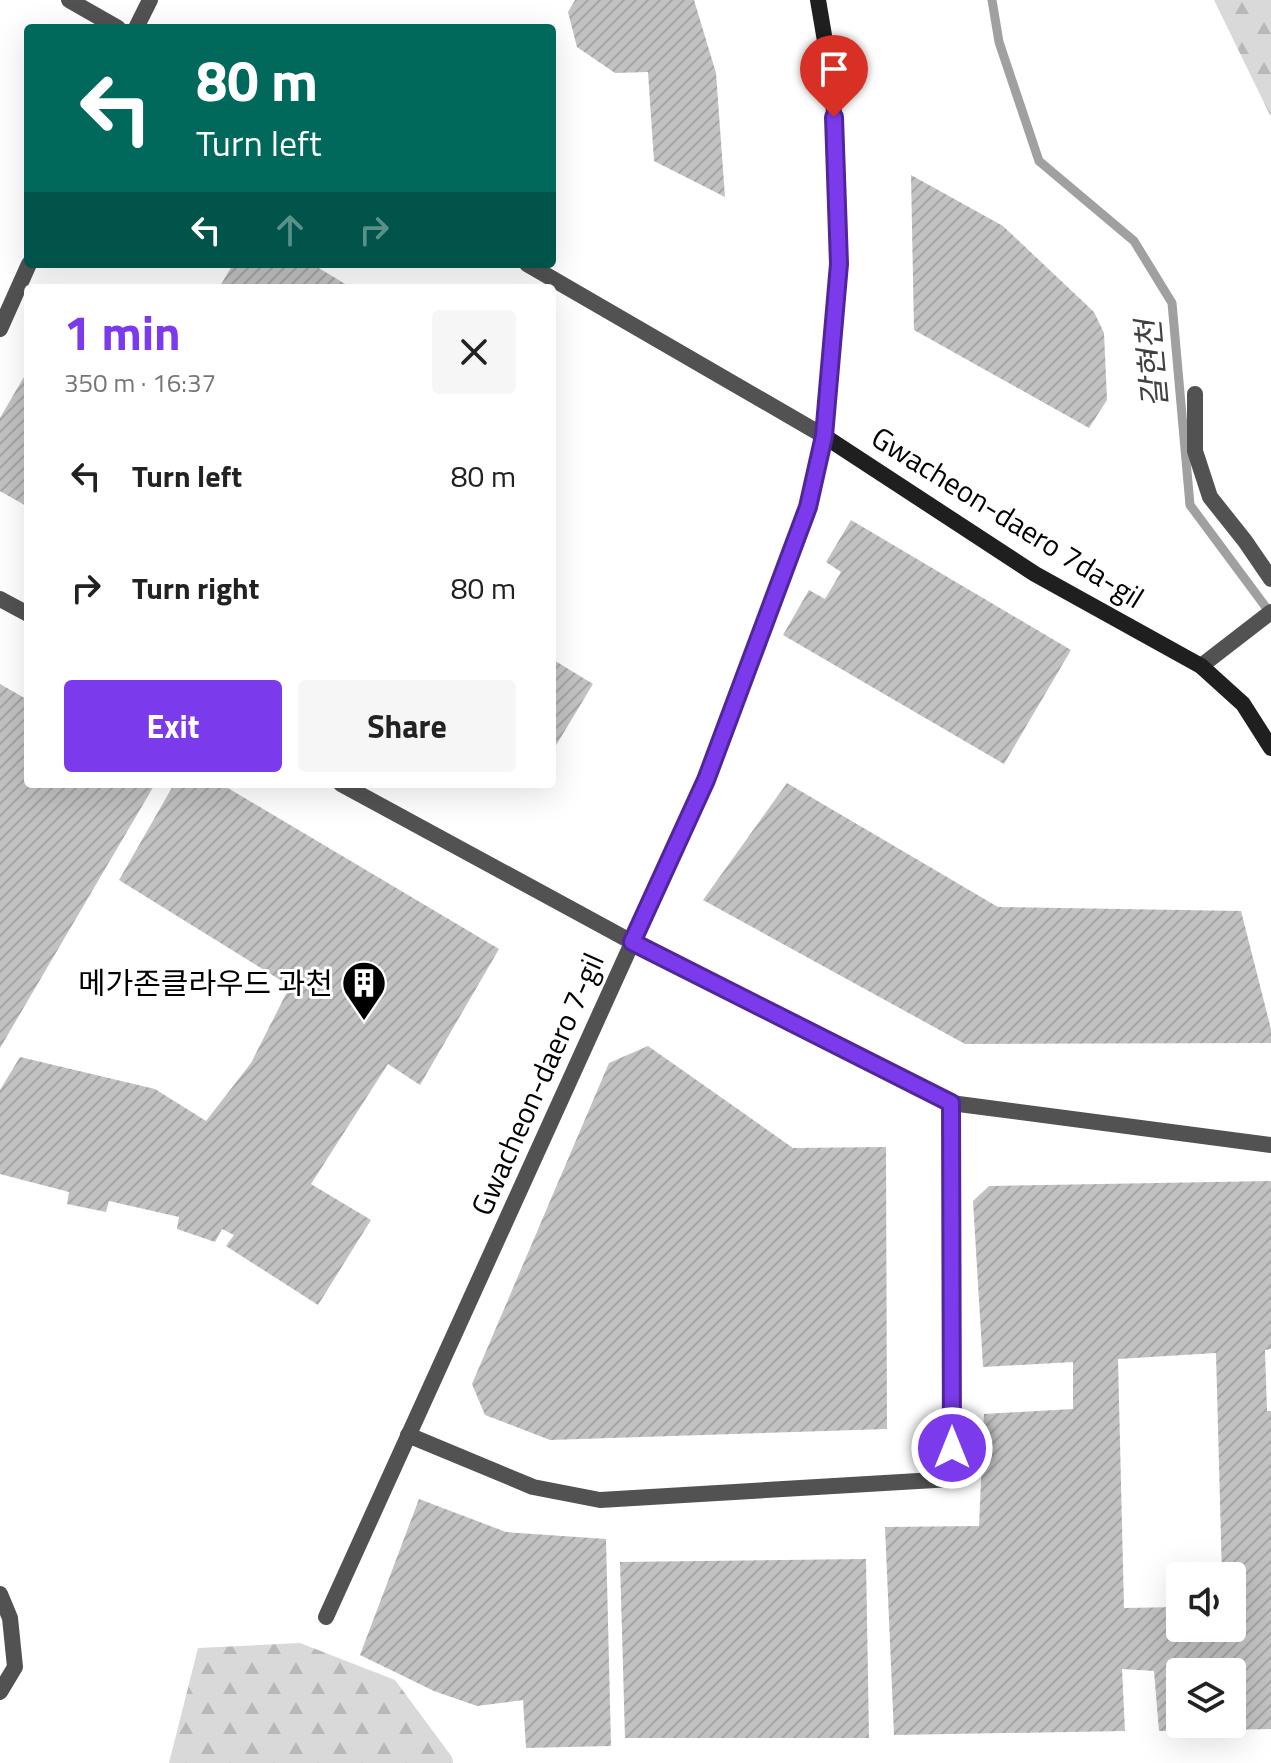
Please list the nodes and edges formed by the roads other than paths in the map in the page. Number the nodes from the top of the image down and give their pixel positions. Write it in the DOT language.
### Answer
graph roads {
  1 [pos="69,0"];
  2 [pos="150,0"];
  3 [pos="818,0"];
  4 [pos="111,24"];
  5 [pos="138,24"];
  6 [pos="27,268"];
  7 [pos="534,268"];
  8 [pos="0,329"];
  9 [pos="1195,394"];
  10 [pos="824,436"];
  11 [pos="1271,579"];
  12 [pos="0,599"];
  13 [pos="24,612"];
  14 [pos="1271,612"];
  15 [pos="1201,666"];
  16 [pos="1271,748"];
  17 [pos="348,788"];
  18 [pos="632,942"];
  19 [pos="951,1103"];
  20 [pos="1271,1145"];
  21 [pos="408,1435"];
  22 [pos="0,1594"];
  23 [pos="326,1617"];
  24 [pos="0,1692"];
  1 -- 4 [label="street"];
  2 -- 5 [label="street"];
  3 -- 10 [label="street, Gwacheon-daero 7-gil"];
  6 -- 8 [label="street"];
  7 -- 10 [label="street, Gwacheon-daero 7da-gil"];
  9 -- 11 [label="street"];
  10 -- 15 [label="street, Gwacheon-daero 7da-gil"];
  10 -- 18 [label="street, Gwacheon-daero 7-gil"];
  12 -- 13 [label="street"];
  14 -- 15 [label="street"];
  15 -- 16 [label="street, Gwacheon-daero 7da-gil"];
  17 -- 18 [label="street"];
  18 -- 19 [label="street"];
  18 -- 21 [label="street, Gwacheon-daero 7-gil"];
  19 -- 20 [label="street"];
  19 -- 21 [label="street"];
  21 -- 23 [label="street, Gwacheon-daero 7-gil"];
  22 -- 24 [label="street"];
}
